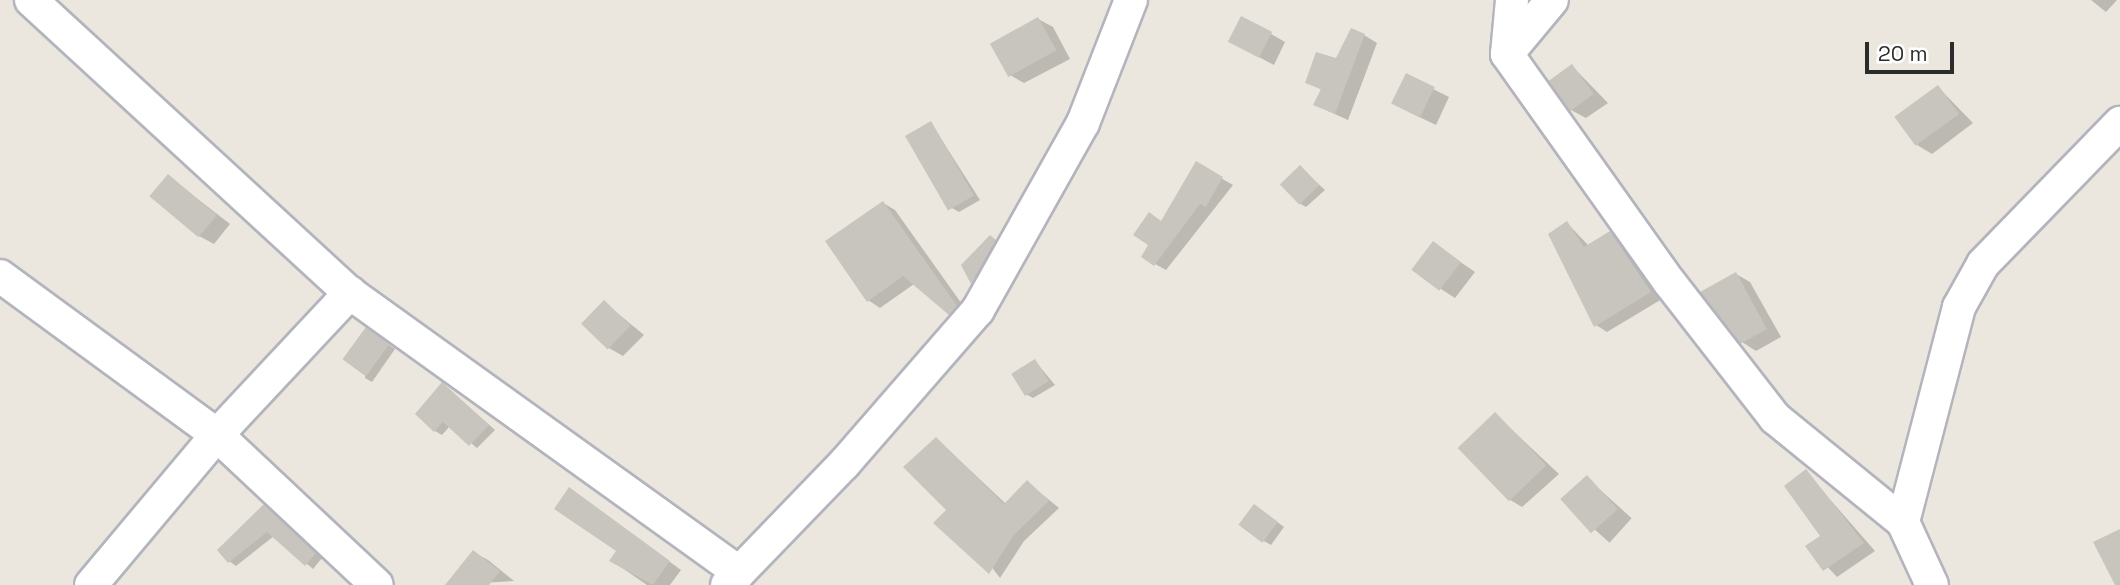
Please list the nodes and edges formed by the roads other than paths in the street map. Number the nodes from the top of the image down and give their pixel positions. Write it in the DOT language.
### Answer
graph roads {
  1 [pos="31,0"];
  2 [pos="1131,0"];
  3 [pos="1512,0"];
  4 [pos="1552,0"];
  5 [pos="1507,54"];
  6 [pos="2120,122"];
  7 [pos="0,276"];
  8 [pos="350,293"];
  9 [pos="217,435"];
  10 [pos="1903,522"];
  11 [pos="733,579"];
  12 [pos="91,585"];
  13 [pos="377,585"];
  14 [pos="1932,585"];
  1 -- 8 [label="street"];
  2 -- 11 [label="street"];
  3 -- 5 [label="street"];
  4 -- 5 [label="street"];
  5 -- 10 [label="street"];
  6 -- 10 [label="street"];
  7 -- 9 [label="street"];
  8 -- 9 [label="street"];
  8 -- 11 [label="street"];
  9 -- 12 [label="street"];
  9 -- 13 [label="street"];
  10 -- 14 [label="street"];
}
